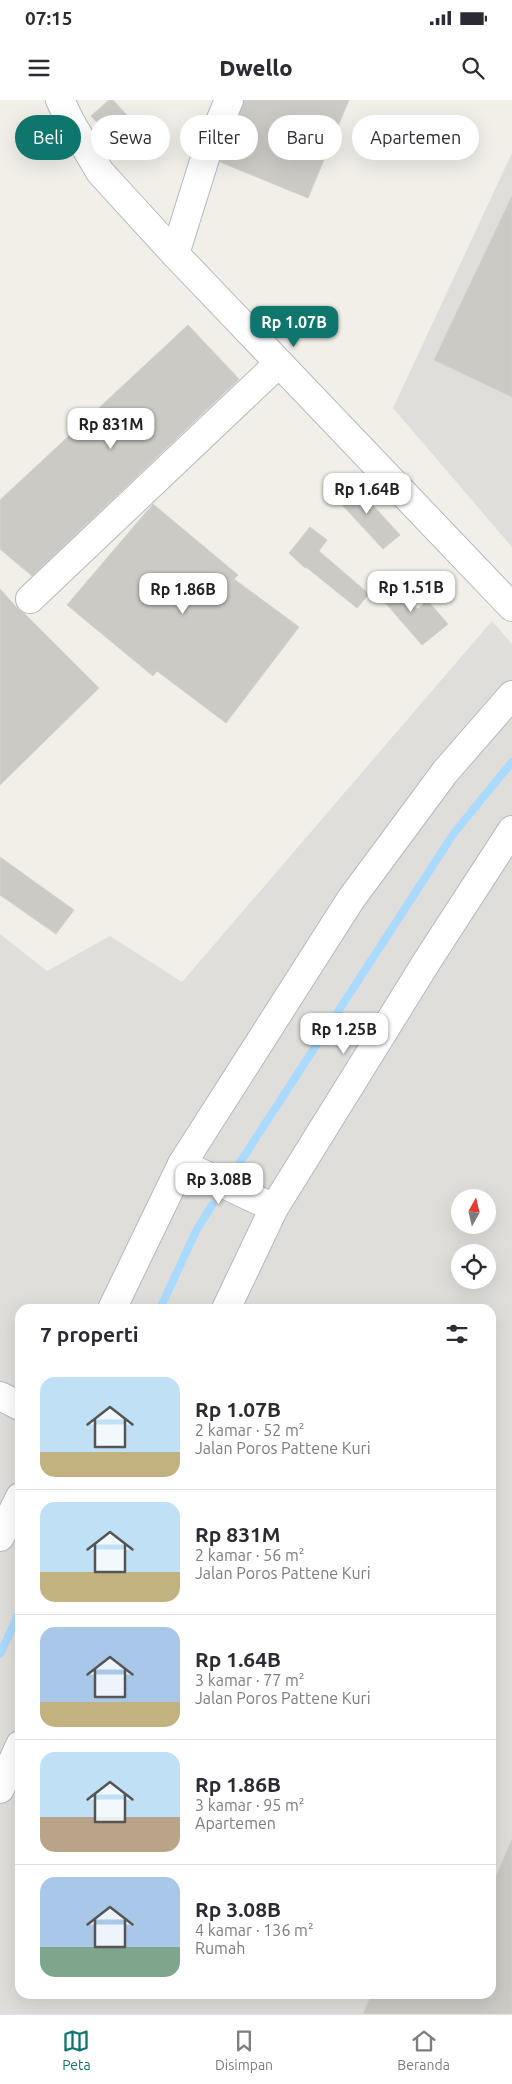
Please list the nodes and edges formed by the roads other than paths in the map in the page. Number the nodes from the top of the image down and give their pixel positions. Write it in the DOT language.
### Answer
graph roads {
  1 [pos="60,100"];
  2 [pos="229,100"];
  3 [pos="175,254"];
  4 [pos="279,363"];
  5 [pos="30,599"];
  6 [pos="512,607"];
  7 [pos="512,695"];
  8 [pos="512,830"];
  9 [pos="182,1164"];
  10 [pos="274,1208"];
  11 [pos="114,1304"];
  12 [pos="228,1304"];
  13 [pos="0,1396"];
  14 [pos="15,1404"];
  15 [pos="15,1507"];
  16 [pos="0,1538"];
  17 [pos="15,1756"];
  18 [pos="0,1789"];
  1 -- 3 [label="street"];
  2 -- 3 [label="street"];
  3 -- 4 [label="street"];
  4 -- 5 [label="street"];
  4 -- 6 [label="street"];
  7 -- 9 [label="street"];
  8 -- 10 [label="street"];
  9 -- 10 [label="street"];
  9 -- 11 [label="street"];
  10 -- 12 [label="street"];
  13 -- 14 [label="street"];
  15 -- 16 [label="street"];
  17 -- 18 [label="street"];
}
